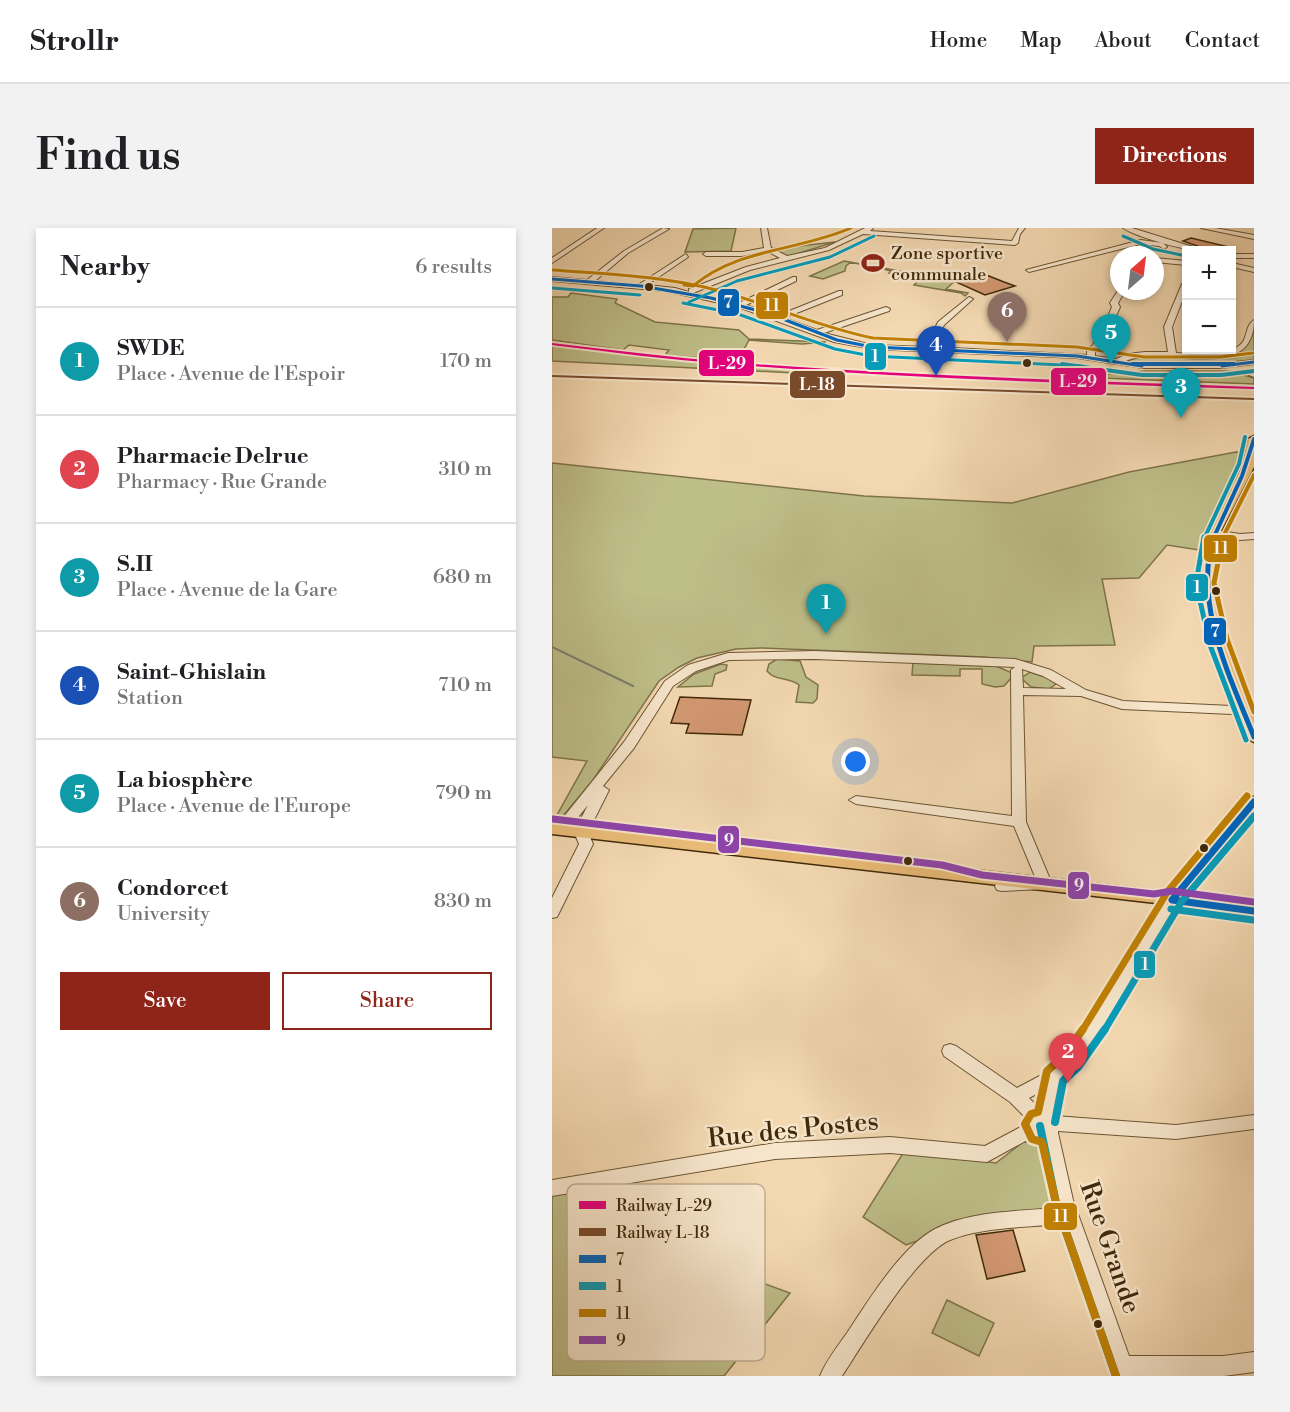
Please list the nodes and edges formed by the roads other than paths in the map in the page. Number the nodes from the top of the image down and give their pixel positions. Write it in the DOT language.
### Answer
graph roads {
  1 [pos="601,228"];
  2 [pos="764,228"];
  3 [pos="870,228"];
  4 [pos="914,228"];
  5 [pos="1022,228"];
  6 [pos="1126,228"];
  7 [pos="1206,228"];
  8 [pos="666,229"];
  9 [pos="862,232"];
  10 [pos="1143,237"];
  11 [pos="1254,237"];
  12 [pos="941,238"];
  13 [pos="1163,241"];
  14 [pos="1159,246"];
  15 [pos="1184,246"];
  16 [pos="768,249"];
  17 [pos="1182,251"];
  18 [pos="706,254"];
  19 [pos="1096,255"];
  20 [pos="686,256"];
  21 [pos="1236,256"];
  22 [pos="1254,256"];
  23 [pos="1164,258"];
  24 [pos="787,259"];
  25 [pos="552,261"];
  26 [pos="1182,262"];
  27 [pos="1236,266"];
  28 [pos="1251,269"];
  29 [pos="552,279"];
  30 [pos="793,279"];
  31 [pos="1252,280"];
  32 [pos="590,281"];
  33 [pos="640,286"];
  34 [pos="694,292"];
  35 [pos="839,293"];
  36 [pos="1182,294"];
  37 [pos="969,299"];
  38 [pos="1116,300"];
  39 [pos="740,305"];
  40 [pos="886,309"];
  41 [pos="779,318"];
  42 [pos="1254,322"];
  43 [pos="816,333"];
  44 [pos="929,349"];
  45 [pos="1173,356"];
  46 [pos="1089,358"];
  47 [pos="1118,364"];
  48 [pos="1251,370"];
  49 [pos="1254,440"];
  50 [pos="1254,462"];
  51 [pos="1217,534"];
  52 [pos="1254,536"];
  53 [pos="1017,670"];
  54 [pos="1017,691"];
  55 [pos="1082,693"];
  56 [pos="1250,714"];
  57 [pos="1254,737"];
  58 [pos="611,768"];
  59 [pos="856,800"];
  60 [pos="1254,802"];
  61 [pos="1019,822"];
  62 [pos="556,829"];
  63 [pos="582,832"];
  64 [pos="947,875"];
  65 [pos="1045,884"];
  66 [pos="1002,886"];
  67 [pos="1172,900"];
  68 [pos="1254,911"];
  69 [pos="552,913"];
  70 [pos="950,1051"];
  71 [pos="1055,1077"];
  72 [pos="1016,1097"];
  73 [pos="1254,1122"];
  74 [pos="1044,1125"];
  75 [pos="576,1184"];
  76 [pos="567,1186"];
  77 [pos="552,1188"];
  78 [pos="1069,1215"];
  79 [pos="1254,1362"];
  80 [pos="1125,1371"];
  81 [pos="1204,1371"];
  82 [pos="830,1376"];
  1 -- 25 [label="street"];
  2 -- 16 [label="street"];
  3 -- 9 [label="street"];
  4 -- 12 [label="street"];
  5 -- 12 [label="street"];
  6 -- 10 [label="street"];
  7 -- 11 [label="street"];
  8 -- 32 [label="street"];
  9 -- 12 [label="street"];
  9 -- 24 [label="street"];
  10 -- 13 [label="street"];
  10 -- 19 [label="street"];
  13 -- 14 [label="street"];
  13 -- 15 [label="street"];
  13 -- 17 [label="street"];
  16 -- 18 [label="street"];
  16 -- 24 [label="street"];
  19 -- 19 [label="street"];
  20 -- 33 [label="street"];
  21 -- 22 [label="street"];
  23 -- 26 [label="street"];
  24 -- 34 [label="street"];
  27 -- 28 [label="street"];
  28 -- 31 [label="street"];
  29 -- 32 [label="street"];
  30 -- 39 [label="street"];
  32 -- 33 [label="street"];
  33 -- 34 [label="street"];
  34 -- 39 [label="street"];
  35 -- 41 [label="street"];
  36 -- 45 [label="street"];
  37 -- 44 [label="street"];
  38 -- 46 [label="street"];
  39 -- 41 [label="street"];
  40 -- 43 [label="street"];
  41 -- 43 [label="street"];
  42 -- 45 [label="street"];
  43 -- 44 [label="street"];
  44 -- 46 [label="street"];
  45 -- 47 [label="street"];
  46 -- 47 [label="street"];
  47 -- 48 [label="street"];
  47 -- 48 [label="street"];
  49 -- 51 [label="main road"];
  50 -- 51 [label="main road"];
  51 -- 52 [label="street"];
  51 -- 56 [label="main road"];
  53 -- 54 [label="street"];
  54 -- 55 [label="street"];
  54 -- 61 [label="street"];
  55 -- 56 [label="street"];
  55 -- 58 [label="street"];
  56 -- 57 [label="main road"];
  58 -- 62 [label="street"];
  58 -- 63 [label="street"];
  59 -- 61 [label="street"];
  60 -- 67 [label="main road"];
  61 -- 65 [label="street"];
  62 -- 63 [label="main road"];
  63 -- 64 [label="main road"];
  63 -- 69 [label="street"];
  64 -- 65 [label="main road"];
  64 -- 66 [label="main road"];
  65 -- 66 [label="street"];
  65 -- 67 [label="main road"];
  66 -- 67 [label="main road"];
  67 -- 68 [label="main road"];
  67 -- 71 [label="street"];
  70 -- 72 [label="street"];
  71 -- 72 [label="street"];
  71 -- 74 [label="street, Rue Grande"];
  72 -- 74 [label="street"];
  73 -- 74 [label="street"];
  74 -- 75 [label="street, Rue des Postes"];
  74 -- 78 [label="street, Rue Grande"];
  76 -- 77 [label="street, Rue des Postes"];
  78 -- 80 [label="street, Rue Grande"];
  78 -- 82 [label="street"];
  79 -- 81 [label="street"];
  80 -- 81 [label="street"];
}
